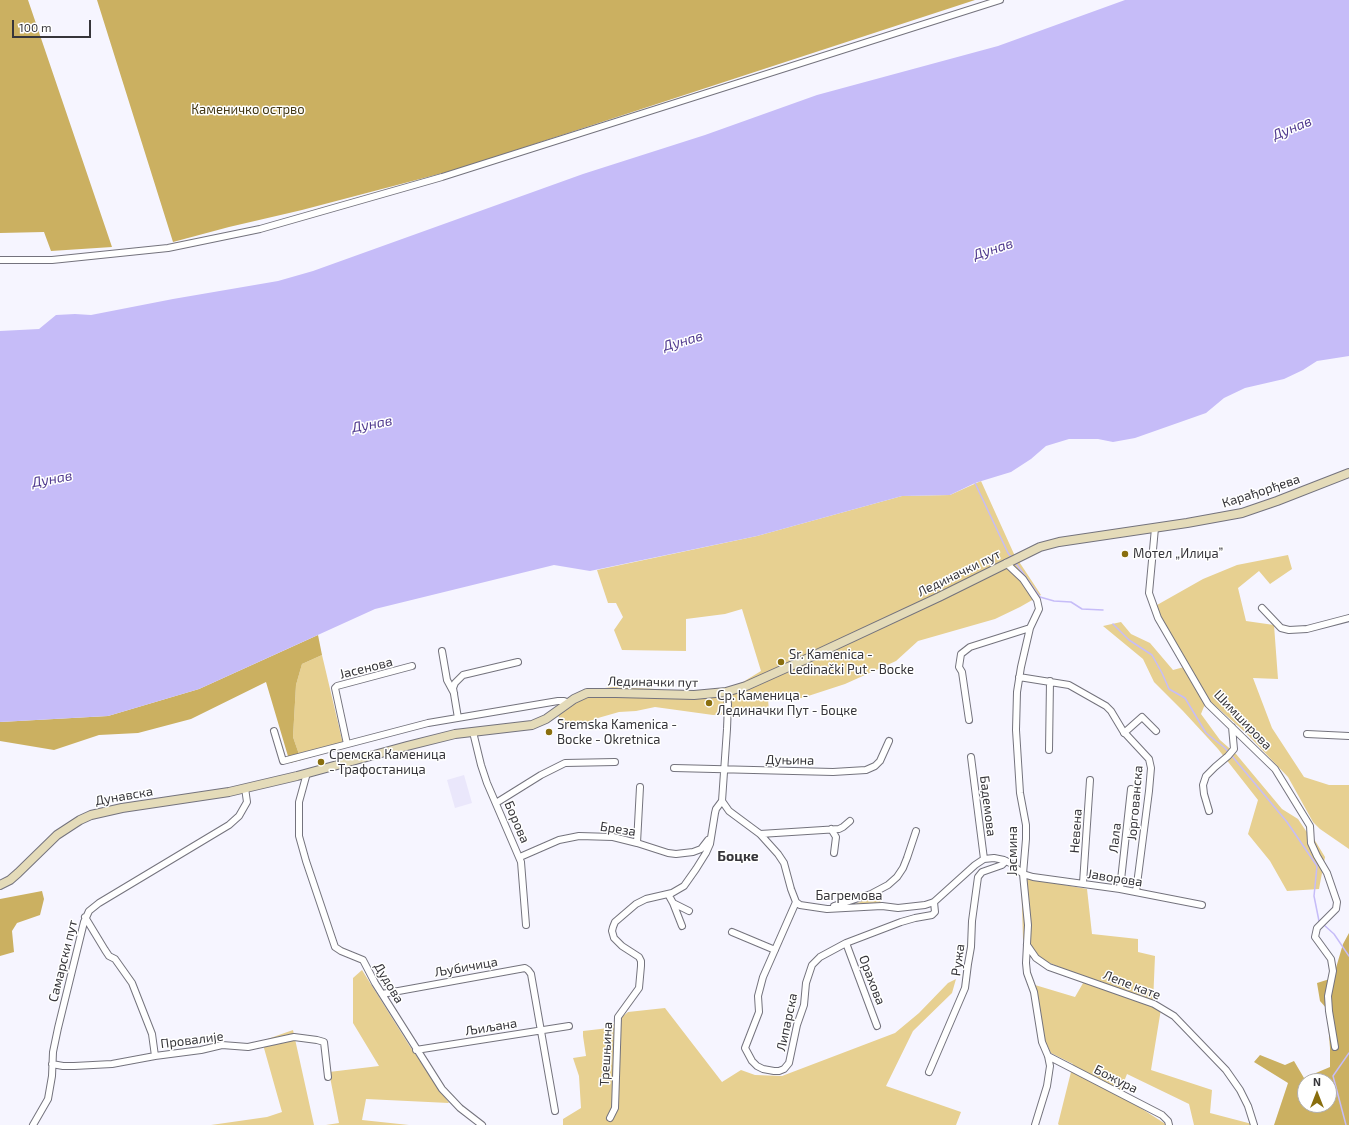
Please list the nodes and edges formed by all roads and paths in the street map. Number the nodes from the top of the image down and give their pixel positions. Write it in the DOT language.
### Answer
graph roads {
  1 [pos="1000,0"];
  2 [pos="0,260"];
  3 [pos="1349,473"];
  4 [pos="1155,528"];
  5 [pos="1008,562"];
  6 [pos="1262,608"];
  7 [pos="1349,618"];
  8 [pos="1030,628"];
  9 [pos="442,651"];
  10 [pos="518,662"];
  11 [pos="412,666"];
  12 [pos="1019,677"];
  13 [pos="1050,681"];
  14 [pos="454,692"];
  15 [pos="726,692"];
  16 [pos="569,703"];
  17 [pos="458,718"];
  18 [pos="969,720"];
  19 [pos="1232,727"];
  20 [pos="1156,730"];
  21 [pos="274,731"];
  22 [pos="473,732"];
  23 [pos="1124,733"];
  24 [pos="1307,734"];
  25 [pos="1349,736"];
  26 [pos="889,741"];
  27 [pos="347,744"];
  28 [pos="1049,750"];
  29 [pos="971,757"];
  30 [pos="615,762"];
  31 [pos="674,768"];
  32 [pos="724,769"];
  33 [pos="307,773"];
  34 [pos="1090,780"];
  35 [pos="640,787"];
  36 [pos="245,788"];
  37 [pos="1131,789"];
  38 [pos="229,792"];
  39 [pos="722,801"];
  40 [pos="496,803"];
  41 [pos="1209,811"];
  42 [pos="850,821"];
  43 [pos="831,829"];
  44 [pos="916,831"];
  45 [pos="760,834"];
  46 [pos="711,838"];
  47 [pos="637,843"];
  48 [pos="834,853"];
  49 [pos="520,857"];
  50 [pos="984,859"];
  51 [pos="1006,861"];
  52 [pos="1023,874"];
  53 [pos="1083,883"];
  54 [pos="0,885"];
  55 [pos="1120,889"];
  56 [pos="1136,892"];
  57 [pos="668,894"];
  58 [pos="796,902"];
  59 [pos="934,902"];
  60 [pos="673,903"];
  61 [pos="1202,905"];
  62 [pos="827,908"];
  63 [pos="689,911"];
  64 [pos="85,917"];
  65 [pos="526,925"];
  66 [pos="682,926"];
  67 [pos="732,932"];
  68 [pos="846,943"];
  69 [pos="1027,945"];
  70 [pos="775,950"];
  71 [pos="382,994"];
  72 [pos="570,1026"];
  73 [pos="878,1026"];
  74 [pos="540,1031"];
  75 [pos="1335,1046"];
  76 [pos="416,1050"];
  77 [pos="155,1056"];
  78 [pos="1048,1056"];
  79 [pos="52,1064"];
  80 [pos="929,1072"];
  81 [pos="328,1077"];
  82 [pos="555,1111"];
  83 [pos="610,1118"];
  84 [pos="33,1125"];
  85 [pos="482,1125"];
  86 [pos="1034,1125"];
  87 [pos="1169,1125"];
  88 [pos="1254,1125"];
  1 -- 2 [label="street"];
  3 -- 4 [label="main road, Карађорђева"];
  4 -- 5 [label="main road, Лединачки пут"];
  4 -- 19 [label="street, Шимширова"];
  5 -- 8 [label="street, Јасмина"];
  5 -- 15 [label="main road, Лединачки пут"];
  6 -- 7 [label="street"];
  8 -- 12 [label="street, Јасмина"];
  8 -- 18 [label="street"];
  9 -- 14 [label="street"];
  10 -- 14 [label="street"];
  11 -- 27 [label="street, Јасенова"];
  12 -- 13 [label="street, Јоргованска"];
  12 -- 52 [label="street, Јасмина"];
  13 -- 23 [label="street, Јоргованска"];
  13 -- 28 [label="street"];
  14 -- 17 [label="street"];
  15 -- 16 [label="main road, Лединачки пут"];
  15 -- 32 [label="street"];
  16 -- 17 [label="street"];
  16 -- 22 [label="main road, Лединачки пут"];
  17 -- 27 [label="street"];
  19 -- 41 [label="street"];
  19 -- 75 [label="street, Шимширова"];
  20 -- 23 [label="street"];
  21 -- 27 [label="street"];
  22 -- 33 [label="main road, Лединачки пут"];
  22 -- 40 [label="street, Борова"];
  23 -- 56 [label="street, Јоргованска"];
  24 -- 25 [label="street"];
  26 -- 32 [label="street, Дуњина"];
  29 -- 50 [label="street, Бадемова"];
  30 -- 40 [label="street"];
  31 -- 32 [label="street, Дуњина"];
  32 -- 39 [label="street"];
  33 -- 36 [label="main road, Лединачки пут"];
  33 -- 71 [label="street, Дудова"];
  34 -- 53 [label="street, Невена"];
  35 -- 47 [label="street"];
  36 -- 38 [label="main road, Лединачки пут"];
  36 -- 64 [label="street, Самарски пут"];
  37 -- 55 [label="street, Лала"];
  38 -- 54 [label="main road, Дунавска"];
  39 -- 45 [label="street, Багремова"];
  39 -- 46 [label="street, Трешњина"];
  40 -- 49 [label="street, Борова"];
  42 -- 43 [label="street"];
  43 -- 45 [label="street"];
  43 -- 48 [label="street"];
  44 -- 62 [label="street"];
  45 -- 58 [label="street, Багремова"];
  46 -- 47 [label="street, Бреза"];
  46 -- 57 [label="street, Трешњина"];
  47 -- 49 [label="street, Бреза"];
  49 -- 65 [label="street, Борова"];
  50 -- 51 [label="street"];
  50 -- 59 [label="street, Багремова"];
  51 -- 52 [label="street"];
  51 -- 80 [label="street, Ружа"];
  52 -- 53 [label="street, Јаворова"];
  52 -- 69 [label="street, Јасмина"];
  53 -- 55 [label="street, Јаворова"];
  55 -- 56 [label="street, Јаворова"];
  56 -- 61 [label="street, Јаворова"];
  57 -- 60 [label="street"];
  57 -- 83 [label="street, Трешњина"];
  58 -- 62 [label="street, Багремова"];
  58 -- 70 [label="street, Липарска"];
  59 -- 62 [label="street, Багремова"];
  59 -- 68 [label="street, Липарска"];
  60 -- 63 [label="street"];
  60 -- 66 [label="street"];
  64 -- 77 [label="street"];
  64 -- 79 [label="street, Самарски пут"];
  67 -- 70 [label="street"];
  68 -- 70 [label="street, Липарска"];
  68 -- 73 [label="street, Орахова"];
  69 -- 78 [label="street, Јасмина"];
  69 -- 88 [label="street, Лепе кате"];
  71 -- 74 [label="street, Љубичица"];
  71 -- 76 [label="street, Дудова"];
  72 -- 74 [label="street, Љиљана"];
  74 -- 76 [label="street, Љиљана"];
  74 -- 82 [label="street"];
  76 -- 85 [label="street, Дудова"];
  77 -- 79 [label="street, Провалије"];
  77 -- 81 [label="street, Провалије"];
  78 -- 86 [label="street, Јасмина"];
  78 -- 87 [label="street, Божура"];
  79 -- 84 [label="street, Самарски пут"];
}
